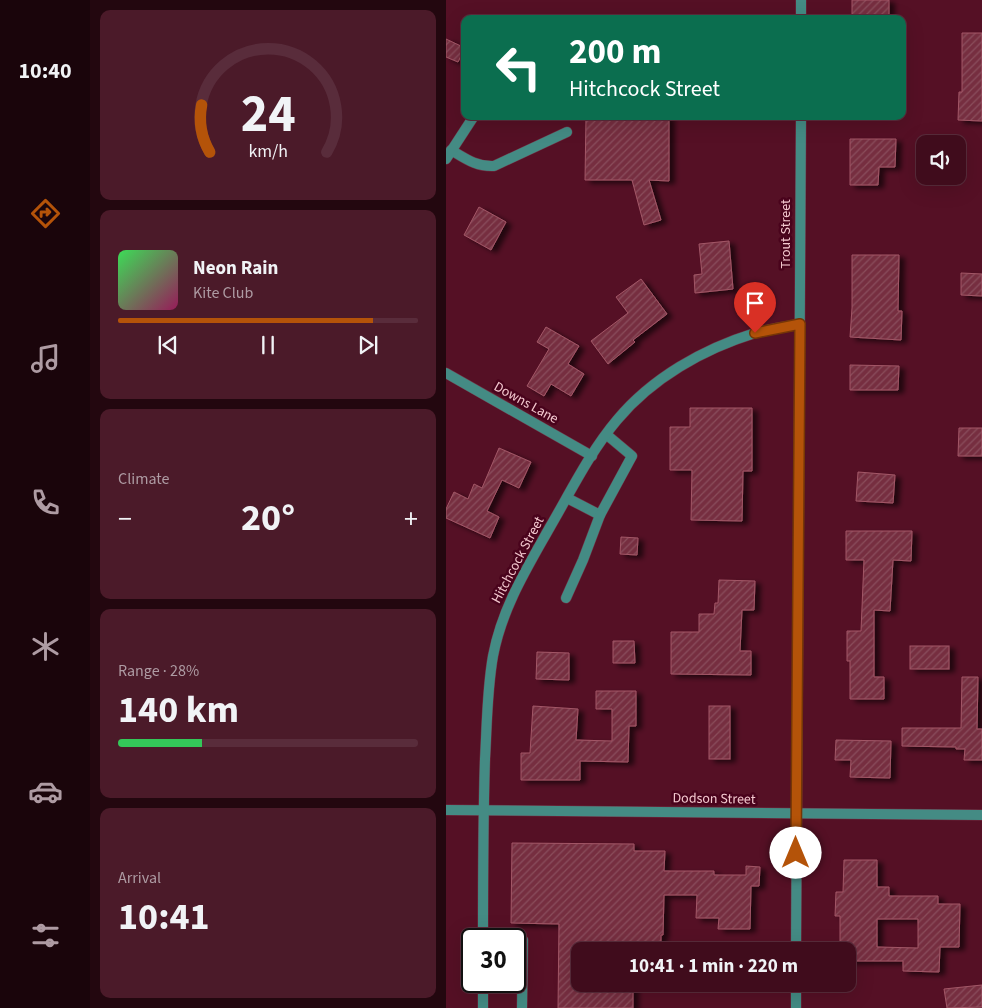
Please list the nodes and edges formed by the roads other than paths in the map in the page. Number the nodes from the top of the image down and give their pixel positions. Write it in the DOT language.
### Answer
graph roads {
  1 [pos="801,0"];
  2 [pos="801,15"];
  3 [pos="471,120"];
  4 [pos="801,120"];
  5 [pos="567,132"];
  6 [pos="449,155"];
  7 [pos="800,324"];
  8 [pos="446,373"];
  9 [pos="607,434"];
  10 [pos="592,456"];
  11 [pos="567,498"];
  12 [pos="600,515"];
  13 [pos="566,598"];
  14 [pos="446,810"];
  15 [pos="484,810"];
  16 [pos="796,814"];
  17 [pos="982,815"];
  18 [pos="483,928"];
  19 [pos="796,942"];
  20 [pos="796,992"];
  21 [pos="483,993"];
  22 [pos="522,993"];
  23 [pos="483,1008"];
  24 [pos="522,1008"];
  25 [pos="796,1008"];
  1 -- 2 [label="street"];
  3 -- 6 [label="street"];
  4 -- 7 [label="street, Trout Street"];
  5 -- 6 [label="street"];
  7 -- 9 [label="street, Hitchcock Street"];
  7 -- 16 [label="street, Trout Street"];
  8 -- 10 [label="street, Downs Lane"];
  9 -- 10 [label="street, Hitchcock Street"];
  9 -- 12 [label="street"];
  10 -- 11 [label="street, Hitchcock Street"];
  11 -- 12 [label="street"];
  11 -- 15 [label="street, Hitchcock Street"];
  12 -- 13 [label="street"];
  14 -- 15 [label="street, Dodson Street"];
  15 -- 16 [label="street, Dodson Street"];
  15 -- 18 [label="street, Hitchcock Street"];
  16 -- 17 [label="street, Dodson Street"];
  16 -- 19 [label="street, Trout Street"];
  20 -- 25 [label="street"];
  21 -- 23 [label="street"];
  22 -- 24 [label="street"];
}
